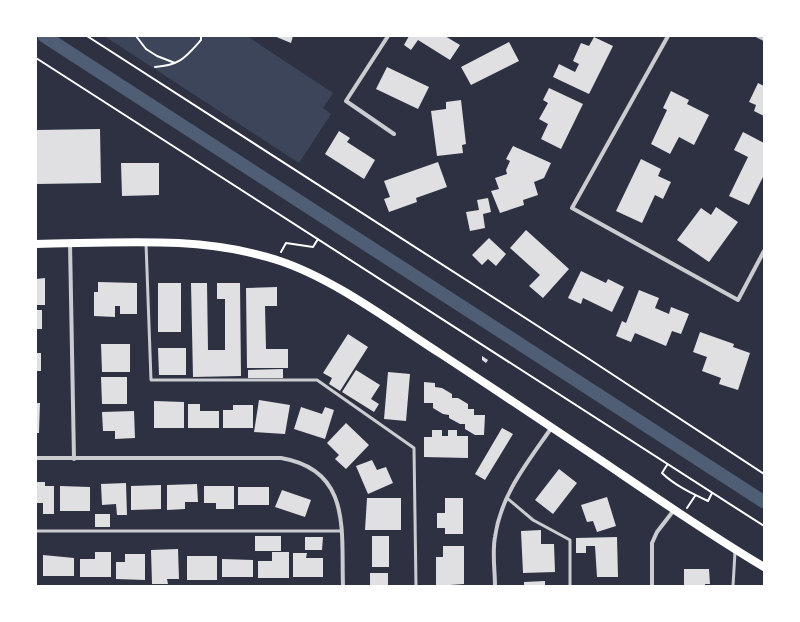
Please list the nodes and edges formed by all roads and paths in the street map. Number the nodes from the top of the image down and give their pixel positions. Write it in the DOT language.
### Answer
graph roads {
  1 [pos="87,36"];
  2 [pos="136,36"];
  3 [pos="202,36"];
  4 [pos="388,36"];
  5 [pos="668,36"];
  6 [pos="758,36"];
  7 [pos="764,39"];
  8 [pos="36,58"];
  9 [pos="176,64"];
  10 [pos="155,67"];
  11 [pos="394,134"];
  12 [pos="318,238"];
  13 [pos="146,243"];
  14 [pos="36,244"];
  15 [pos="70,244"];
  16 [pos="764,251"];
  17 [pos="277,260"];
  18 [pos="552,427"];
  19 [pos="36,458"];
  20 [pos="74,459"];
  21 [pos="667,465"];
  22 [pos="764,474"];
  23 [pos="712,493"];
  24 [pos="695,496"];
  25 [pos="506,497"];
  26 [pos="674,510"];
  27 [pos="683,515"];
  28 [pos="764,526"];
  29 [pos="36,531"];
  30 [pos="341,531"];
  31 [pos="735,550"];
  32 [pos="764,567"];
  33 [pos="343,586"];
  34 [pos="416,586"];
  35 [pos="495,586"];
  36 [pos="570,586"];
  37 [pos="652,586"];
  38 [pos="734,586"];
  1 -- 22 [label="path"];
  2 -- 9 [label="path"];
  3 -- 9 [label="path"];
  4 -- 11 [label="street"];
  5 -- 16 [label="street"];
  6 -- 7 [label="street"];
  8 -- 12 [label="path"];
  9 -- 10 [label="path"];
  12 -- 17 [label="path"];
  12 -- 21 [label="path"];
  13 -- 15 [label="main road"];
  13 -- 17 [label="main road"];
  13 -- 34 [label="lane"];
  14 -- 15 [label="main road"];
  15 -- 20 [label="street"];
  17 -- 18 [label="main road"];
  18 -- 25 [label="street"];
  18 -- 26 [label="main road"];
  19 -- 20 [label="street"];
  20 -- 30 [label="street"];
  21 -- 23 [label="path"];
  21 -- 24 [label="path"];
  23 -- 24 [label="path"];
  23 -- 28 [label="path"];
  24 -- 27 [label="path"];
  25 -- 35 [label="street"];
  25 -- 36 [label="lane"];
  26 -- 27 [label="main road"];
  26 -- 37 [label="street"];
  27 -- 31 [label="main road"];
  29 -- 30 [label="lane"];
  30 -- 33 [label="street"];
  31 -- 32 [label="main road"];
  31 -- 38 [label="lane"];
}
